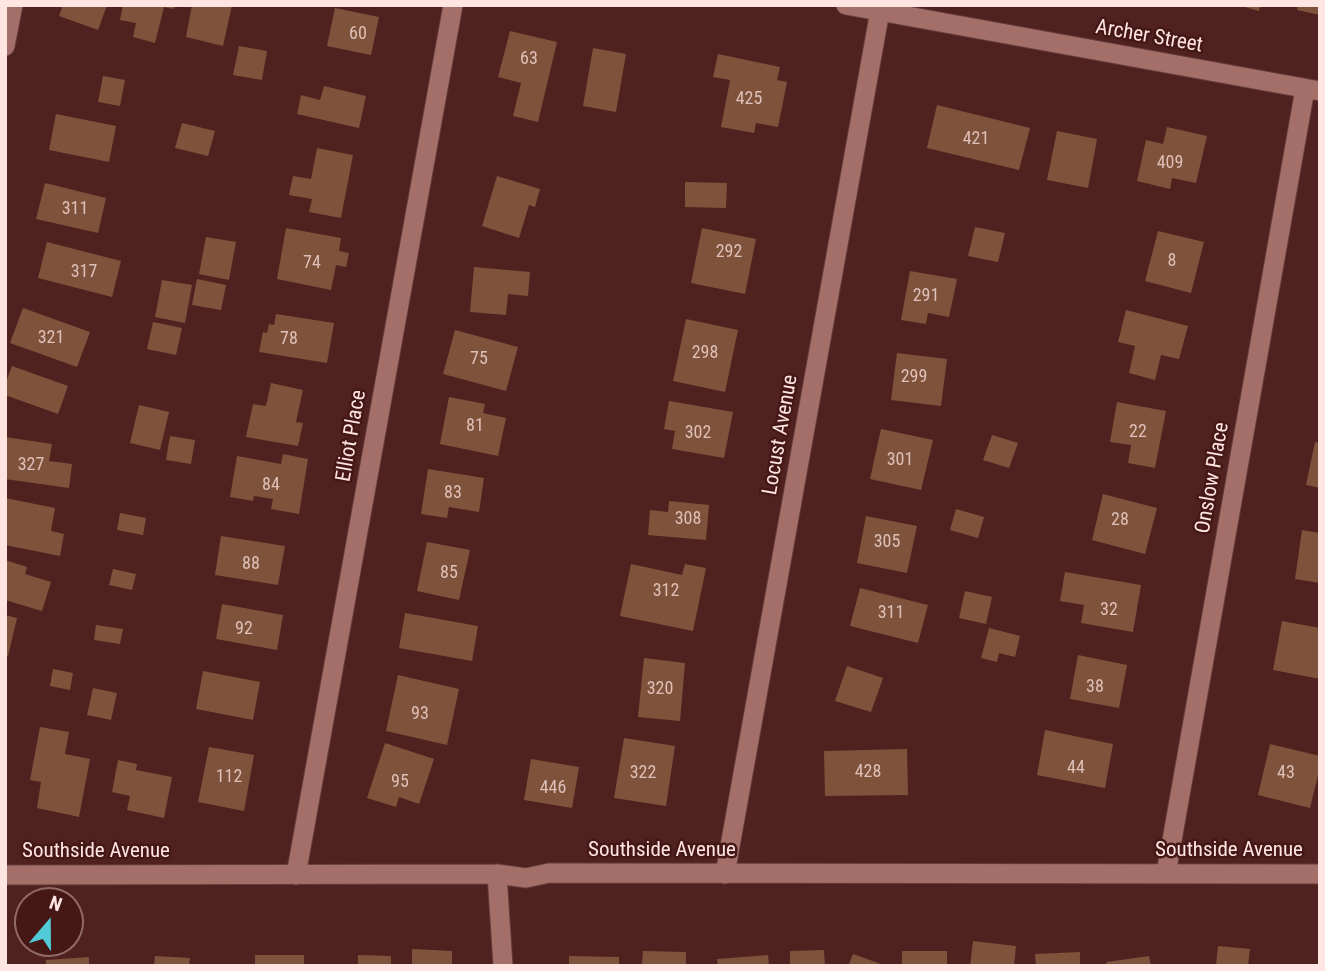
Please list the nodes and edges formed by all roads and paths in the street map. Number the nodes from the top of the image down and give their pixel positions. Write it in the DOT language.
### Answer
graph roads {
  1 [pos="13,5"];
  2 [pos="453,5"];
  3 [pos="846,5"];
  4 [pos="881,8"];
  5 [pos="5,46"];
  6 [pos="1312,90"];
  7 [pos="497,874"];
  8 [pos="725,874"];
  9 [pos="1166,874"];
  10 [pos="1320,874"];
  11 [pos="5,875"];
  12 [pos="296,875"];
  13 [pos="503,966"];
  1 -- 5 [label="street"];
  2 -- 12 [label="street, Elliot Place"];
  3 -- 4 [label="street, Archer Street"];
  4 -- 6 [label="street, Archer Street"];
  4 -- 8 [label="street, Locust Avenue"];
  6 -- 9 [label="street, Onslow Place"];
  7 -- 8 [label="street, Southside Avenue"];
  7 -- 12 [label="street, Southside Avenue"];
  7 -- 13 [label="street"];
  8 -- 9 [label="street, Southside Avenue"];
  9 -- 10 [label="street, Southside Avenue"];
  11 -- 12 [label="street, Southside Avenue"];
}
